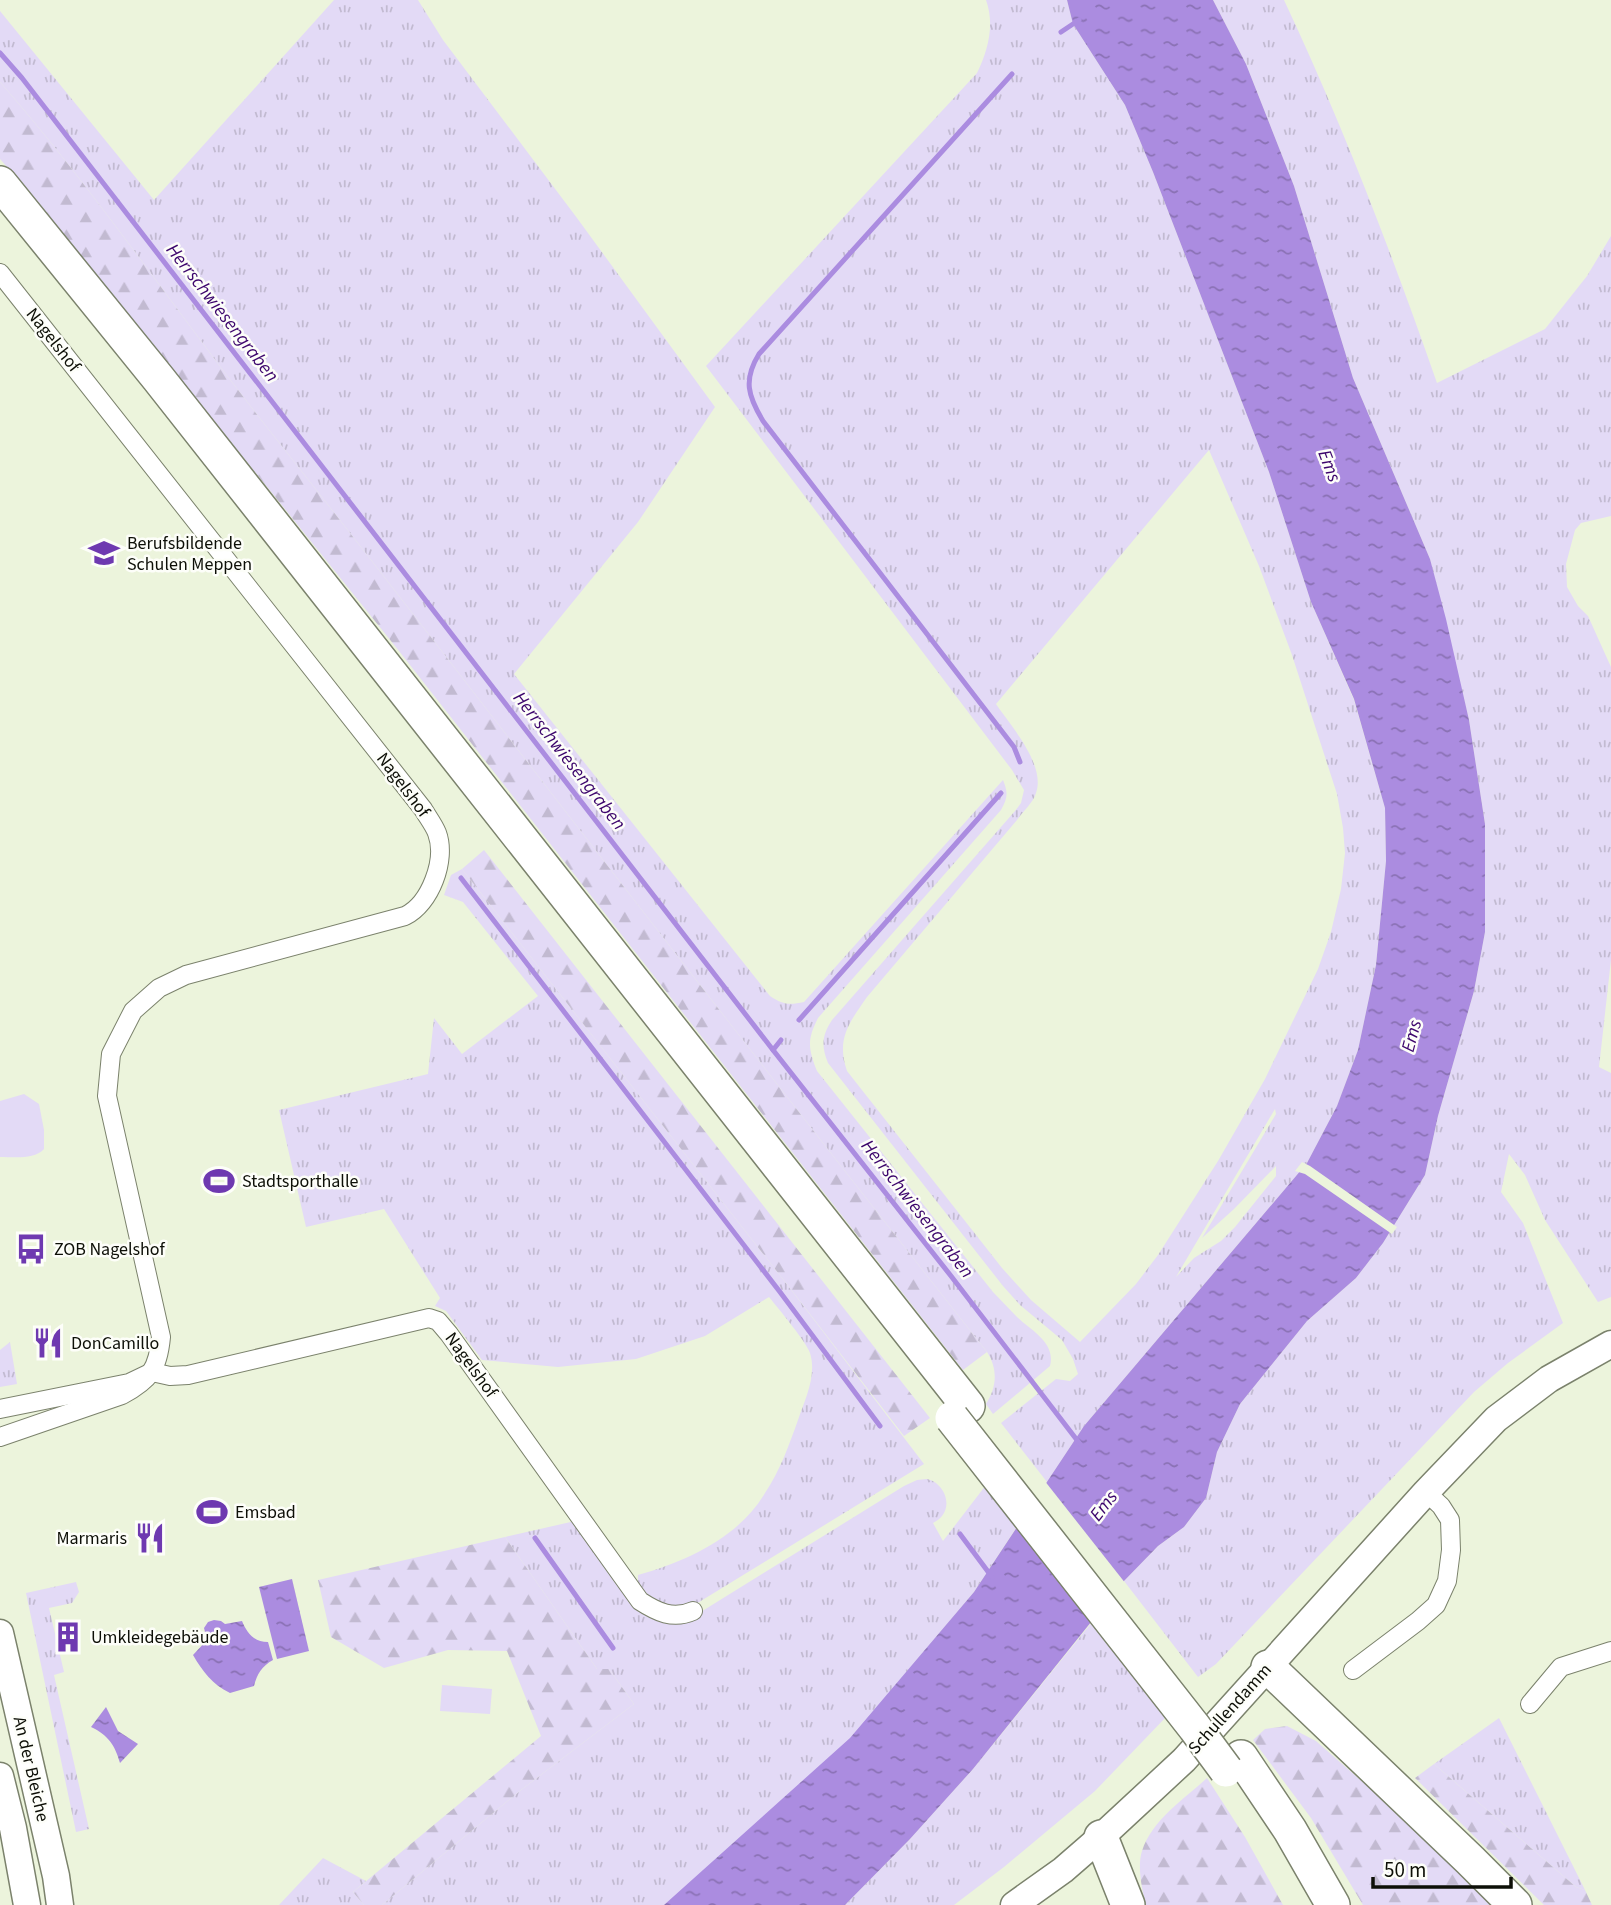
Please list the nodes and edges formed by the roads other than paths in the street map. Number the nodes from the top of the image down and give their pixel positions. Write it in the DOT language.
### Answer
graph roads {
  1 [pos="0,183"];
  2 [pos="0,214"];
  3 [pos="0,273"];
  4 [pos="1611,1344"];
  5 [pos="152,1372"];
  6 [pos="0,1409"];
  7 [pos="960,1412"];
  8 [pos="20,1431"];
  9 [pos="0,1437"];
  10 [pos="0,1452"];
  11 [pos="1426,1492"];
  12 [pos="693,1611"];
  13 [pos="0,1633"];
  14 [pos="1611,1651"];
  15 [pos="1268,1667"];
  16 [pos="1353,1670"];
  17 [pos="1530,1704"];
  18 [pos="1234,1763"];
  19 [pos="0,1776"];
  20 [pos="1101,1837"];
  21 [pos="27,1905"];
  22 [pos="60,1905"];
  23 [pos="1014,1905"];
  24 [pos="1128,1905"];
  25 [pos="1310,1905"];
  26 [pos="1334,1905"];
  27 [pos="1515,1905"];
  1 -- 7 [label="highway"];
  2 -- 7 [label="highway"];
  3 -- 5 [label="street, Nagelshof"];
  4 -- 11 [label="main road, Schullendamm"];
  5 -- 6 [label="street, Nagelshof"];
  5 -- 8 [label="street"];
  5 -- 12 [label="street, Nagelshof"];
  7 -- 18 [label="highway"];
  8 -- 9 [label="street"];
  8 -- 10 [label="street"];
  11 -- 15 [label="main road, Schullendamm"];
  11 -- 16 [label="street"];
  13 -- 22 [label="main road, An der Bleiche"];
  14 -- 17 [label="street"];
  15 -- 20 [label="main road, Schullendamm"];
  15 -- 27 [label="highway"];
  18 -- 25 [label="highway"];
  18 -- 26 [label="highway"];
  19 -- 21 [label="main road, An der Bleiche"];
  20 -- 23 [label="main road, Schullendamm"];
  20 -- 24 [label="highway"];
}
